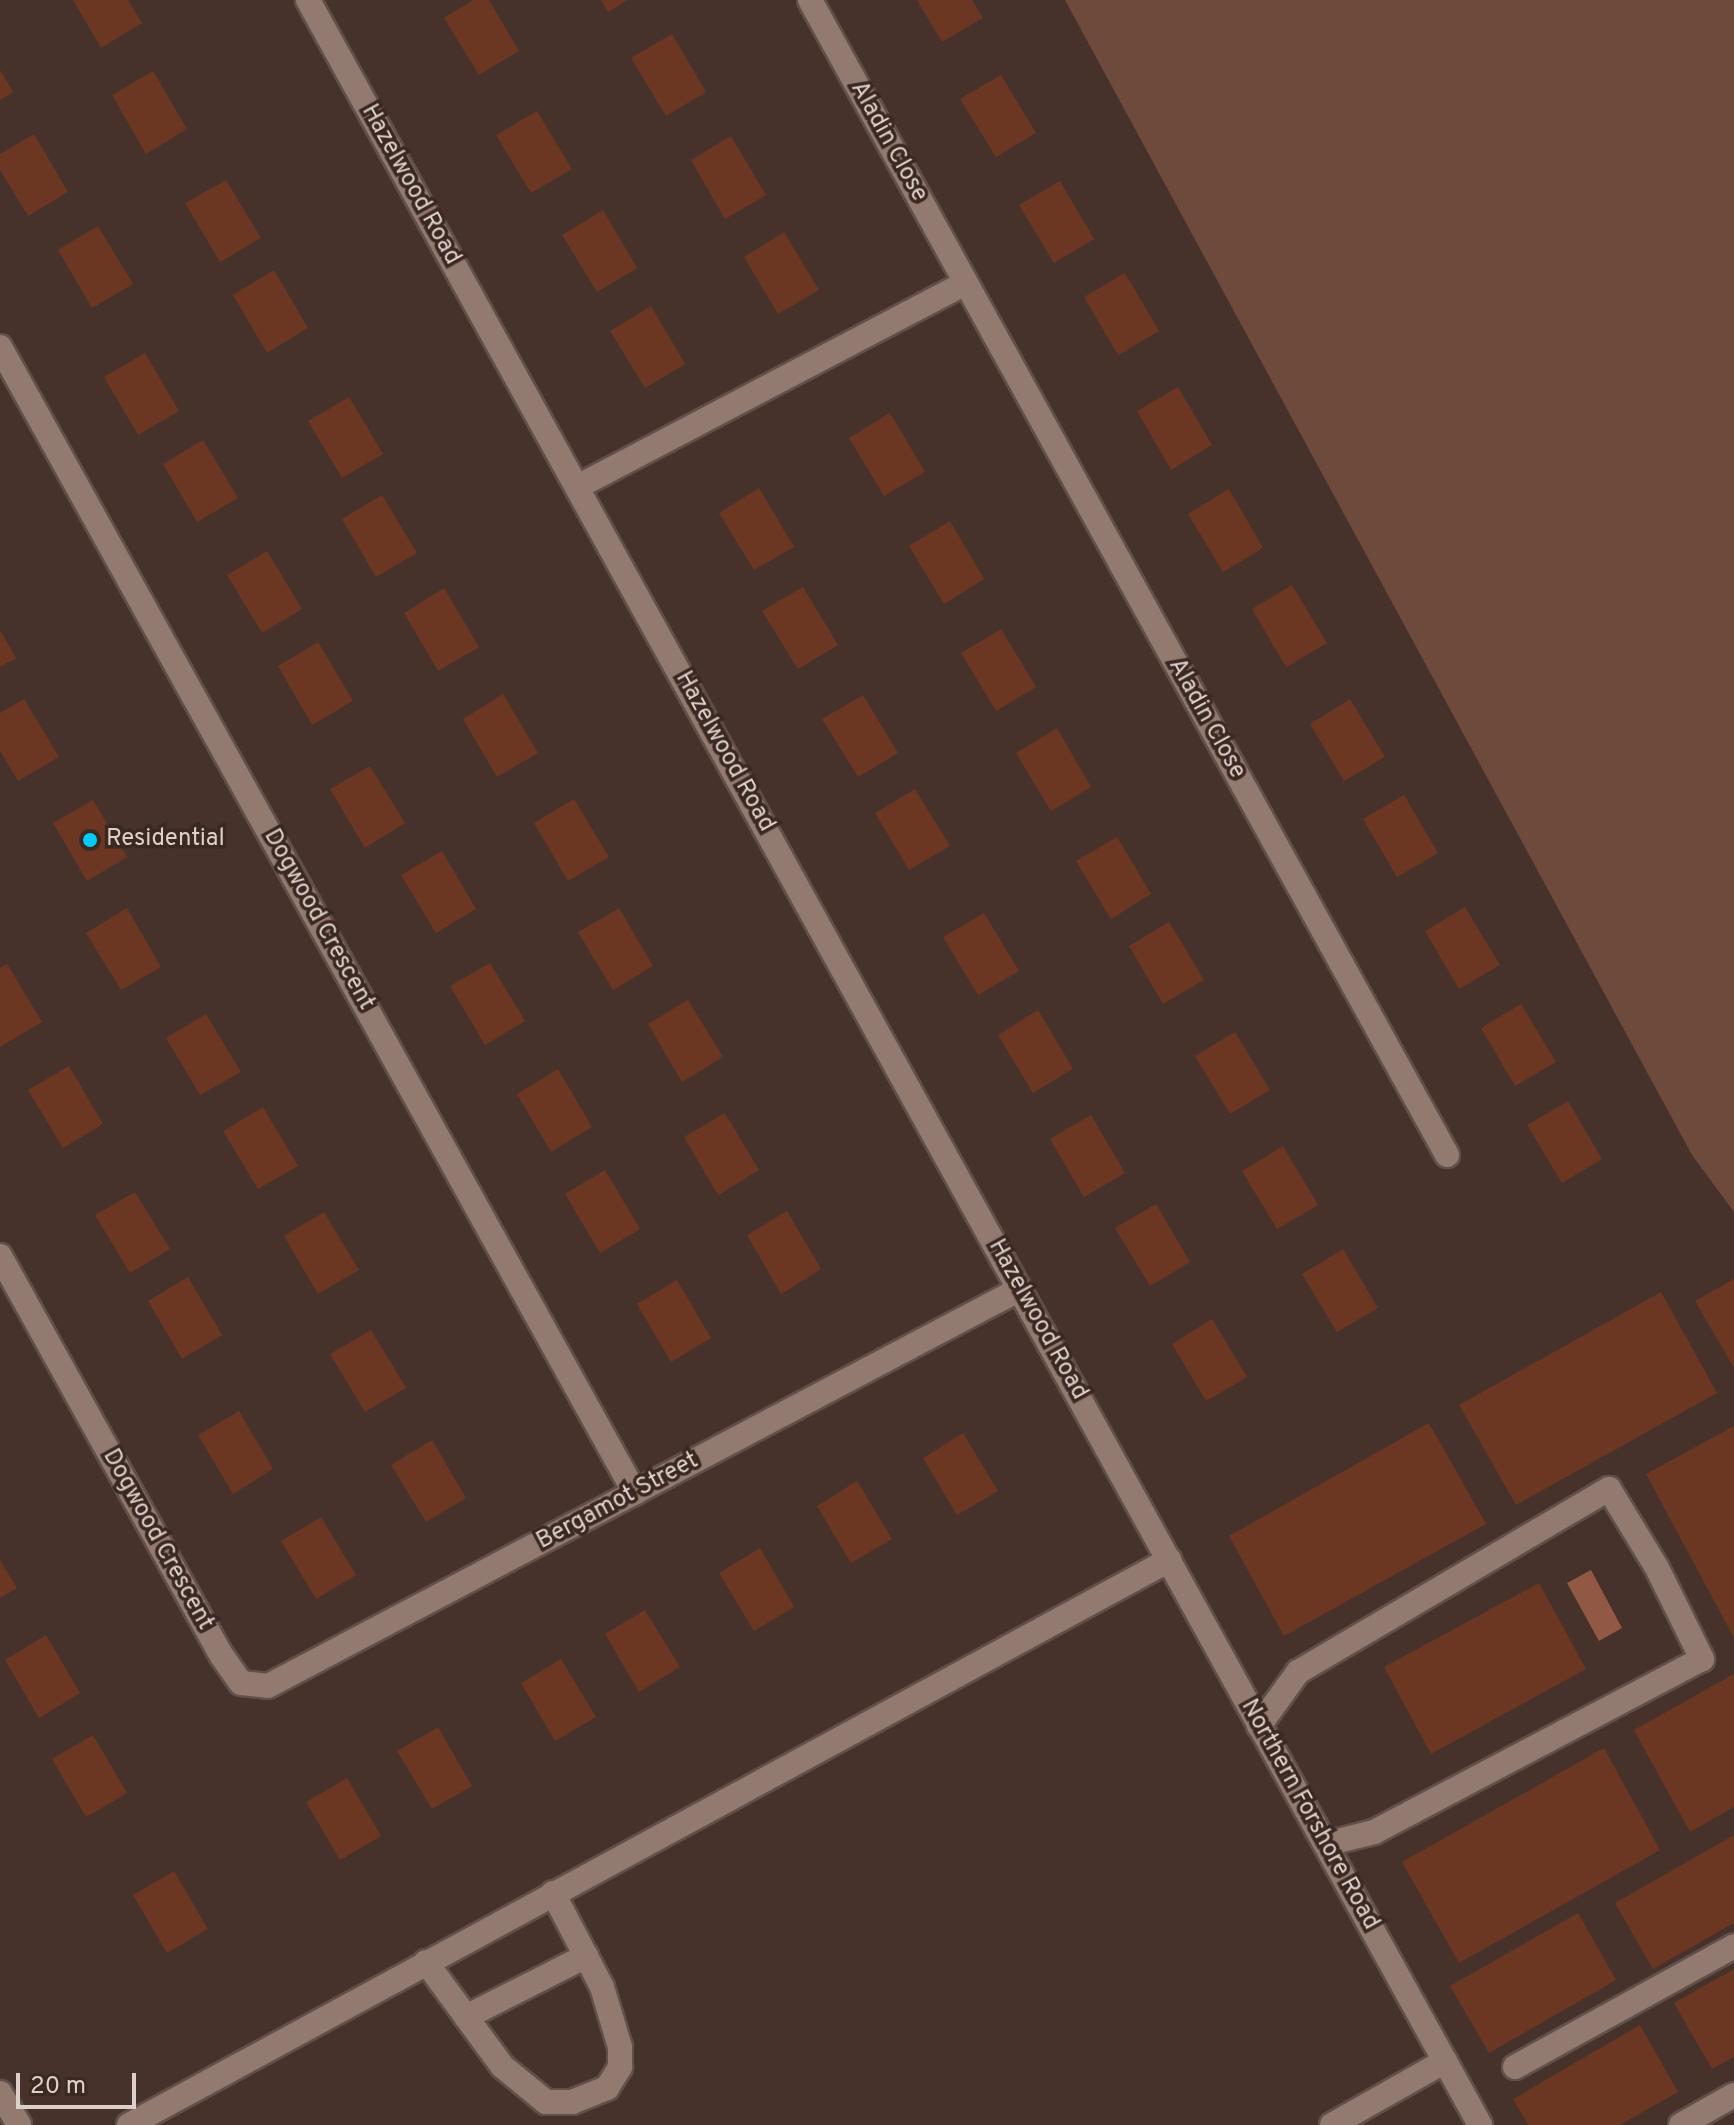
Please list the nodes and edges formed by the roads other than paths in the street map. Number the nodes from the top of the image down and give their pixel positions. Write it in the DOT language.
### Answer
graph roads {
  1 [pos="308,0"];
  2 [pos="810,0"];
  3 [pos="966,283"];
  4 [pos="0,347"];
  5 [pos="577,487"];
  6 [pos="1447,1155"];
  7 [pos="0,1256"];
  8 [pos="1020,1289"];
  9 [pos="635,1493"];
  10 [pos="1139,1505"];
  11 [pos="1169,1560"];
  12 [pos="222,1656"];
  13 [pos="1259,1726"];
  14 [pos="1326,1844"];
  15 [pos="553,1893"];
  16 [pos="1734,1946"];
  17 [pos="586,1956"];
  18 [pos="426,1962"];
  19 [pos="466,2017"];
  20 [pos="1445,2061"];
  21 [pos="1515,2067"];
  22 [pos="0,2093"];
  23 [pos="1734,2095"];
  24 [pos="19,2125"];
  25 [pos="129,2125"];
  26 [pos="1332,2125"];
  27 [pos="1480,2125"];
  28 [pos="1681,2125"];
  1 -- 5 [label="street, Hazelwood Road"];
  2 -- 3 [label="street, Aladin Close"];
  3 -- 5 [label="street"];
  3 -- 6 [label="street, Aladin Close"];
  4 -- 9 [label="street, Dogwood Crescent"];
  5 -- 8 [label="street, Hazelwood Road"];
  7 -- 12 [label="street, Dogwood Crescent"];
  8 -- 9 [label="street, Bergamot Street"];
  8 -- 10 [label="street, Hazelwood Road"];
  9 -- 12 [label="street, Bergamot Street"];
  10 -- 11 [label="street, Northern Forshore Road"];
  11 -- 13 [label="street, Northern Forshore Road"];
  11 -- 15 [label="street"];
  13 -- 14 [label="street, Northern Forshore Road"];
  13 -- 14 [label="street"];
  14 -- 20 [label="street, Northern Forshore Road"];
  15 -- 17 [label="street"];
  15 -- 18 [label="street"];
  16 -- 21 [label="street"];
  17 -- 19 [label="street"];
  17 -- 19 [label="street"];
  18 -- 19 [label="street"];
  18 -- 25 [label="street"];
  20 -- 26 [label="street"];
  20 -- 27 [label="street, Northern Forshore Road"];
  22 -- 24 [label="street"];
  23 -- 28 [label="street"];
}
